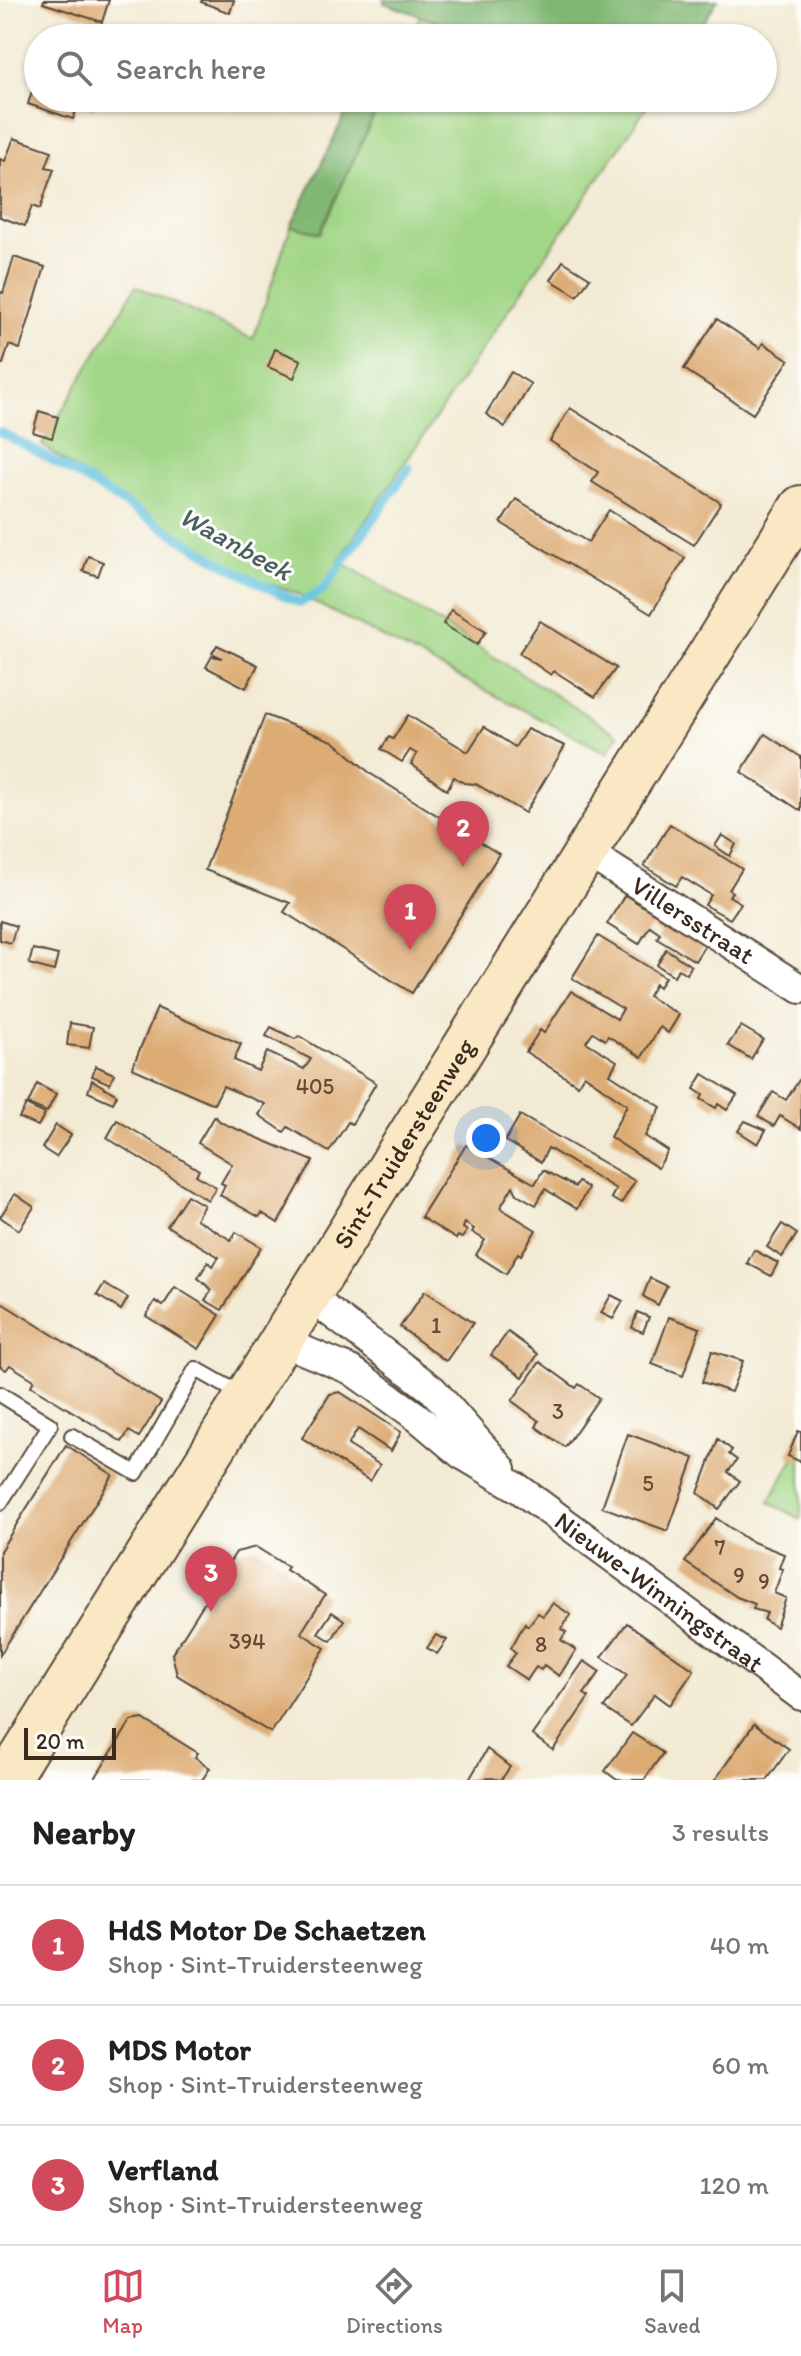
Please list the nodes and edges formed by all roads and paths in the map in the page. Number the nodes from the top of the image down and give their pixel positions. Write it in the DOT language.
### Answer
graph roads {
  1 [pos="801,507"];
  2 [pos="585,851"];
  3 [pos="801,989"];
  4 [pos="309,1296"];
  5 [pos="281,1341"];
  6 [pos="0,1394"];
  7 [pos="246,1397"];
  8 [pos="72,1436"];
  9 [pos="518,1488"];
  10 [pos="0,1503"];
  11 [pos="801,1696"];
  12 [pos="7,1780"];
  1 -- 2 [label="main road, Sint-Truidersteenweg"];
  2 -- 3 [label="street, Villersstraat"];
  2 -- 4 [label="main road, Sint-Truidersteenweg"];
  4 -- 5 [label="main road, Sint-Truidersteenweg"];
  4 -- 9 [label="street, Nieuwe-Winningstraat"];
  5 -- 7 [label="main road, Sint-Truidersteenweg"];
  5 -- 9 [label="street, Nieuwe-Winningstraat"];
  6 -- 10 [label="lane"];
  7 -- 8 [label="lane"];
  7 -- 12 [label="main road, Sint-Truidersteenweg"];
  9 -- 11 [label="street, Nieuwe-Winningstraat"];
}
